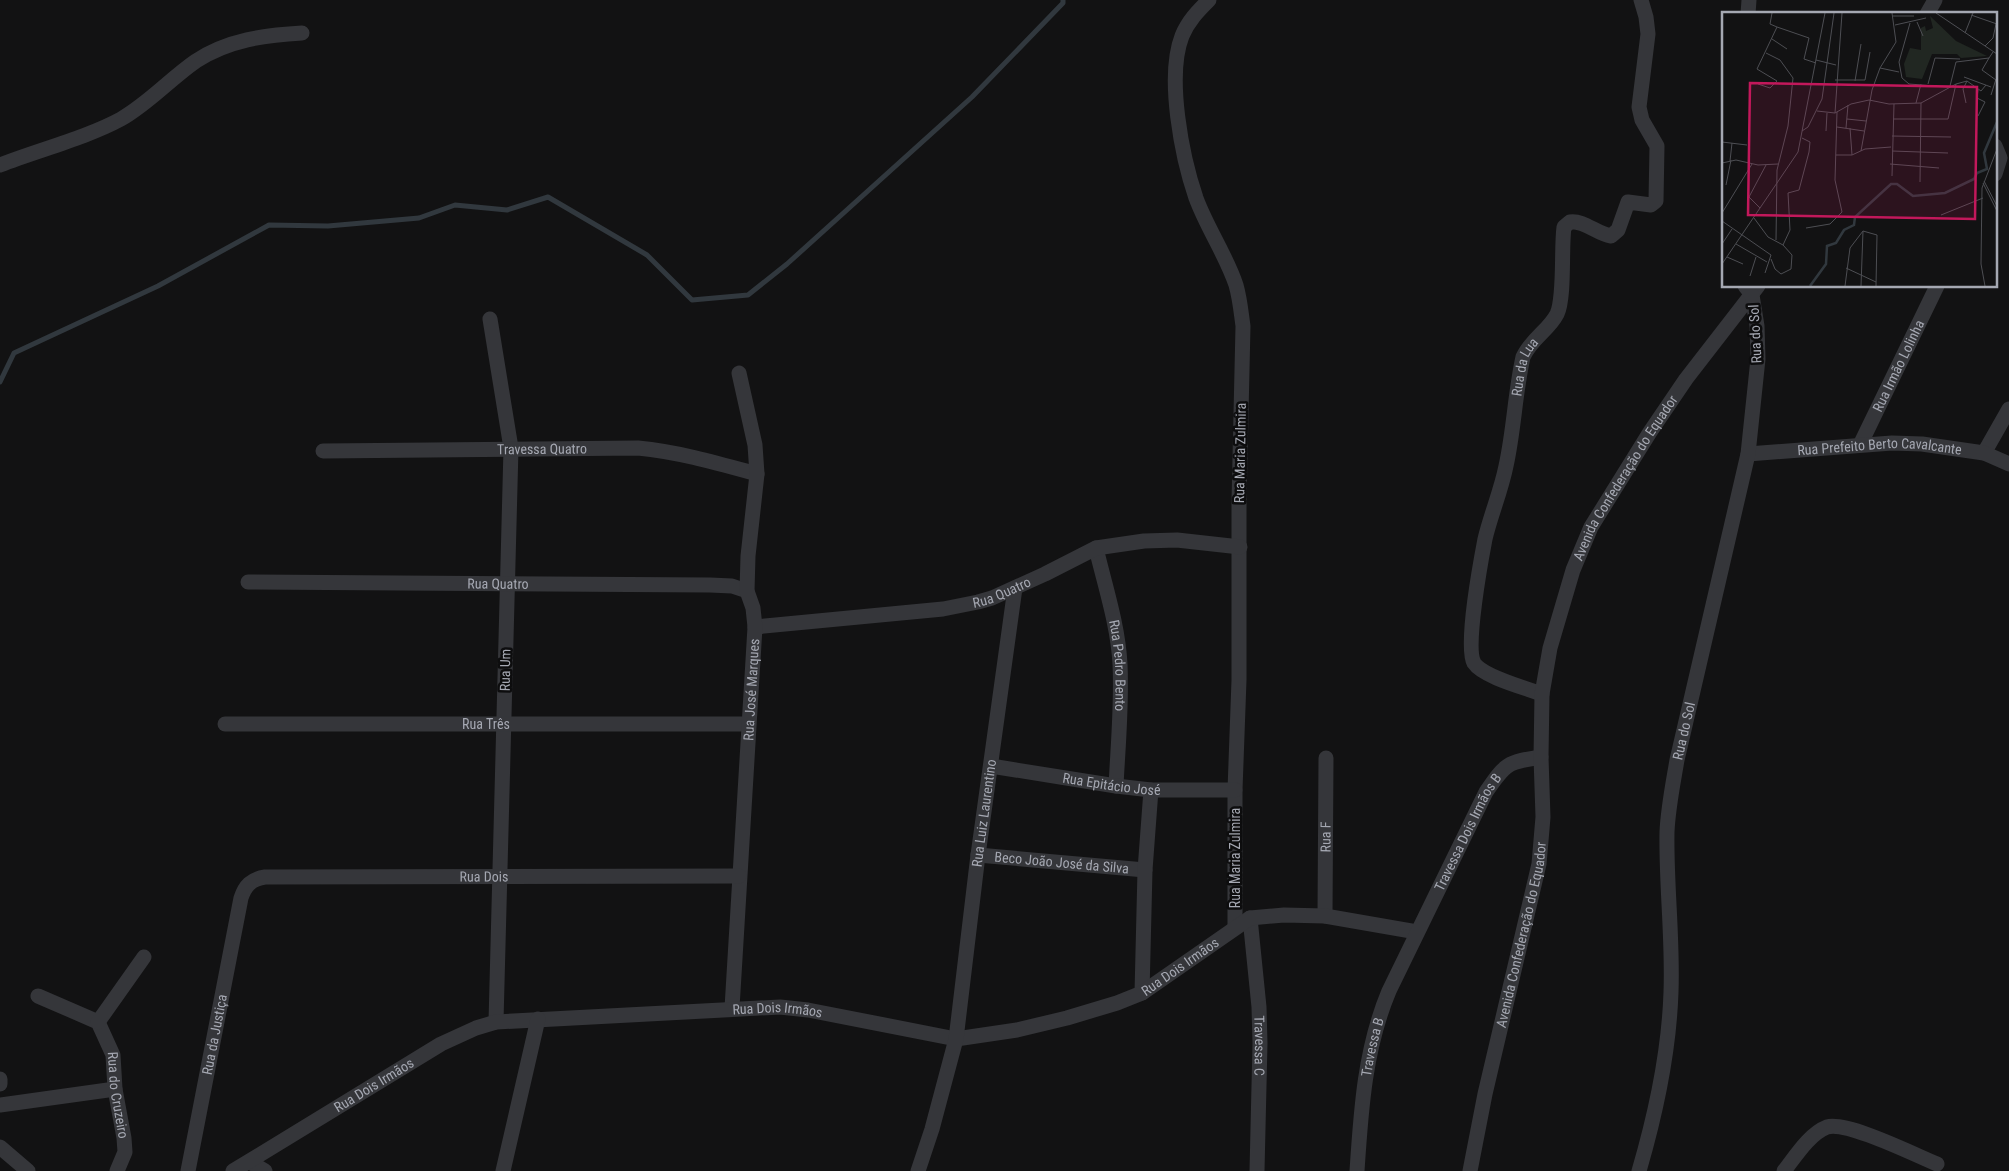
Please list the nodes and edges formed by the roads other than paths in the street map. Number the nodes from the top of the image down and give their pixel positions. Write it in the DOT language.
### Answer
graph roads {
  1 [pos="1209,0"];
  2 [pos="1641,0"];
  3 [pos="1935,0"];
  4 [pos="1929,12"];
  5 [pos="302,33"];
  6 [pos="1996,148"];
  7 [pos="0,165"];
  8 [pos="1996,171"];
  9 [pos="1936,288"];
  10 [pos="1752,289"];
  11 [pos="490,319"];
  12 [pos="740,373"];
  13 [pos="2009,409"];
  14 [pos="1860,445"];
  15 [pos="511,448"];
  16 [pos="324,451"];
  17 [pos="1984,453"];
  18 [pos="1748,454"];
  19 [pos="2009,464"];
  20 [pos="757,474"];
  21 [pos="1240,547"];
  22 [pos="1096,548"];
  23 [pos="248,582"];
  24 [pos="507,582"];
  25 [pos="1015,588"];
  26 [pos="746,591"];
  27 [pos="755,627"];
  28 [pos="1542,694"];
  29 [pos="225,724"];
  30 [pos="503,724"];
  31 [pos="748,724"];
  32 [pos="1541,757"];
  33 [pos="1326,758"];
  34 [pos="991,766"];
  35 [pos="1116,786"];
  36 [pos="1151,790"];
  37 [pos="1235,790"];
  38 [pos="978,855"];
  39 [pos="1145,870"];
  40 [pos="499,875"];
  41 [pos="739,876"];
  42 [pos="241,898"];
  43 [pos="1325,916"];
  44 [pos="1250,918"];
  45 [pos="1235,928"];
  46 [pos="1417,932"];
  47 [pos="144,957"];
  48 [pos="1142,993"];
  49 [pos="38,996"];
  50 [pos="732,1008"];
  51 [pos="538,1019"];
  52 [pos="98,1022"];
  53 [pos="496,1022"];
  54 [pos="956,1039"];
  55 [pos="0,1079"];
  56 [pos="0,1084"];
  57 [pos="115,1089"];
  58 [pos="0,1105"];
  59 [pos="0,1146"];
  60 [pos="1937,1164"];
  61 [pos="240,1168"];
  62 [pos="28,1171"];
  63 [pos="117,1171"];
  64 [pos="188,1171"];
  65 [pos="265,1171"];
  66 [pos="503,1171"];
  67 [pos="918,1171"];
  68 [pos="1256,1171"];
  69 [pos="1357,1171"];
  70 [pos="1470,1171"];
  71 [pos="1639,1171"];
  72 [pos="1784,1171"];
  1 -- 21 [label="street, Rua Maria Zulmira"];
  2 -- 28 [label="street, Rua da Lua"];
  3 -- 4 [label="street"];
  5 -- 7 [label="street"];
  6 -- 8 [label="street"];
  9 -- 14 [label="street, Rua Irmão Lolinha"];
  10 -- 18 [label="street, Rua do Sol"];
  10 -- 28 [label="street, Avenida Confederação do Equador"];
  11 -- 15 [label="street, Rua Um"];
  12 -- 20 [label="street, Rua José Marques"];
  13 -- 17 [label="street"];
  14 -- 17 [label="street, Rua Prefeito Berto Cavalcante"];
  14 -- 18 [label="street, Rua Prefeito Berto Cavalcante"];
  15 -- 16 [label="street, Travessa Quatro"];
  15 -- 20 [label="street, Travessa Quatro"];
  15 -- 24 [label="street, Rua Um"];
  17 -- 19 [label="street, Rua Prefeito Berto Cavalcante"];
  18 -- 71 [label="street, Rua do Sol"];
  20 -- 26 [label="street, Rua José Marques"];
  21 -- 22 [label="street, Rua Quatro"];
  21 -- 37 [label="street, Rua Maria Zulmira"];
  22 -- 25 [label="street, Rua Quatro"];
  22 -- 35 [label="street, Rua Pedro Bento"];
  23 -- 24 [label="street, Rua Quatro"];
  24 -- 26 [label="street, Rua Quatro"];
  24 -- 30 [label="street, Rua Um"];
  25 -- 27 [label="street, Rua Quatro"];
  25 -- 34 [label="street, Rua Luiz Laurentino"];
  26 -- 27 [label="street, Rua José Marques"];
  27 -- 31 [label="street, Rua José Marques"];
  28 -- 32 [label="street, Avenida Confederação do Equador"];
  29 -- 30 [label="street, Rua Três"];
  30 -- 31 [label="street, Rua Três"];
  30 -- 40 [label="street, Rua Um"];
  31 -- 41 [label="street, Rua José Marques"];
  32 -- 46 [label="street, Travessa Dois Irmãos B"];
  32 -- 70 [label="street, Avenida Confederação do Equador"];
  33 -- 43 [label="street, Rua F"];
  34 -- 35 [label="street, Rua Epitácio José"];
  34 -- 38 [label="street, Rua Luiz Laurentino"];
  35 -- 36 [label="street, Rua Epitácio José"];
  36 -- 37 [label="street, Rua Epitácio José"];
  36 -- 39 [label="street"];
  37 -- 45 [label="street, Rua Maria Zulmira"];
  38 -- 39 [label="street, Beco João José da Silva"];
  38 -- 54 [label="street, Rua Luiz Laurentino"];
  39 -- 48 [label="street"];
  40 -- 41 [label="street, Rua Dois"];
  40 -- 42 [label="street, Rua Dois"];
  40 -- 53 [label="street, Rua Um"];
  41 -- 50 [label="street, Rua José Marques"];
  42 -- 64 [label="street, Rua da Justiça"];
  43 -- 44 [label="street, Rua Dois Irmãos"];
  43 -- 46 [label="street, Rua Dois Irmãos"];
  44 -- 45 [label="street, Rua Dois Irmãos"];
  44 -- 68 [label="street, Travessa C"];
  45 -- 48 [label="street, Rua Dois Irmãos"];
  46 -- 69 [label="street, Travessa B"];
  47 -- 52 [label="street"];
  48 -- 54 [label="street, Rua Dois Irmãos"];
  49 -- 52 [label="street"];
  50 -- 51 [label="street, Rua Dois Irmãos"];
  50 -- 54 [label="street, Rua Dois Irmãos"];
  51 -- 53 [label="street, Rua Dois Irmãos"];
  51 -- 66 [label="street"];
  52 -- 57 [label="street, Rua do Cruzeiro"];
  53 -- 61 [label="street, Rua Dois Irmãos"];
  54 -- 67 [label="street, Rua Luiz Laurentino"];
  55 -- 56 [label="street"];
  57 -- 58 [label="street"];
  57 -- 63 [label="street, Rua do Cruzeiro"];
  59 -- 62 [label="street"];
  60 -- 72 [label="street"];
  61 -- 65 [label="street"];
}
